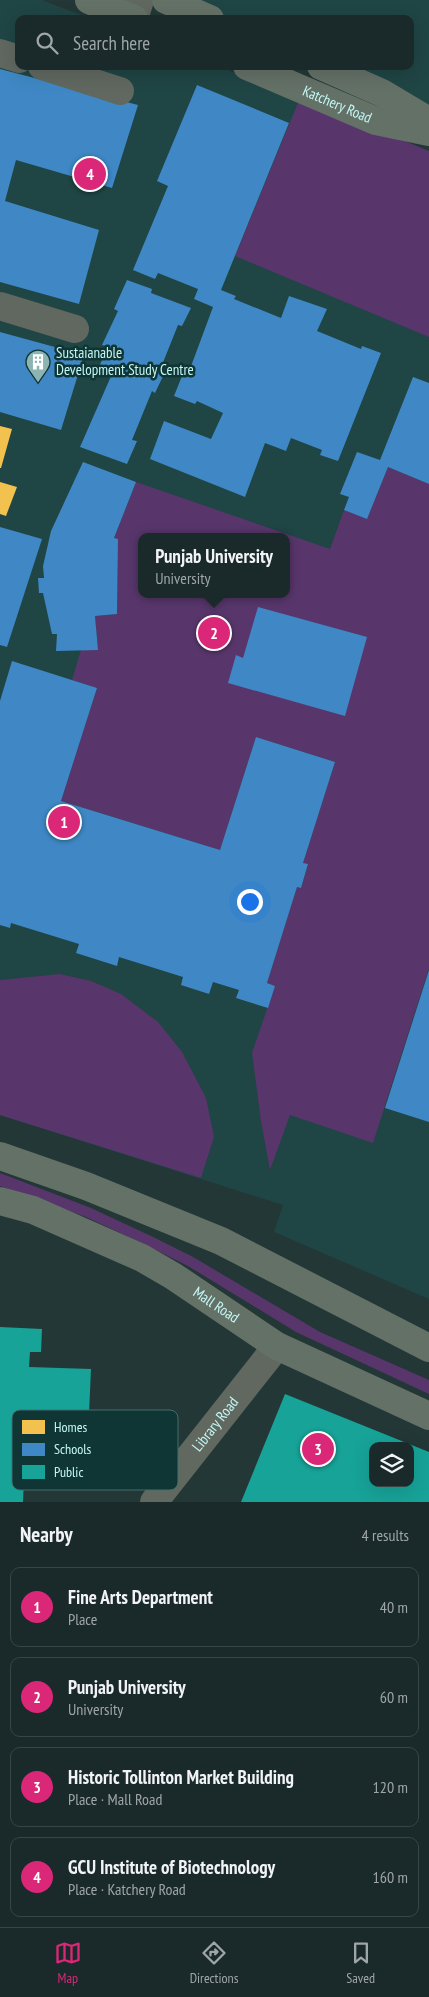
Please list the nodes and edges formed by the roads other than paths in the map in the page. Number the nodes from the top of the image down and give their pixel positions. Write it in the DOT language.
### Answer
graph roads {
  1 [pos="89,0"];
  2 [pos="140,0"];
  3 [pos="166,0"];
  4 [pos="125,15"];
  5 [pos="135,15"];
  6 [pos="201,15"];
  7 [pos="0,53"];
  8 [pos="15,58"];
  9 [pos="54,70"];
  10 [pos="256,70"];
  11 [pos="329,70"];
  12 [pos="120,91"];
  13 [pos="429,120"];
  14 [pos="429,132"];
  15 [pos="0,306"];
  16 [pos="75,329"];
  17 [pos="0,1156"];
  18 [pos="0,1201"];
  19 [pos="276,1346"];
  20 [pos="429,1348"];
  21 [pos="429,1416"];
  22 [pos="178,1471"];
  23 [pos="163,1490"];
  24 [pos="154,1502"];
  1 -- 4 [label="main road"];
  2 -- 5 [label="street"];
  3 -- 6 [label="main road"];
  7 -- 8 [label="street"];
  9 -- 12 [label="street"];
  10 -- 14 [label="main road, Katchery Road"];
  11 -- 13 [label="main road"];
  15 -- 16 [label="street"];
  17 -- 20 [label="main road"];
  18 -- 19 [label="main road, Mall Road"];
  19 -- 21 [label="main road, Mall Road"];
  19 -- 22 [label="street, Library Road"];
  23 -- 24 [label="street, Library Road"];
}
